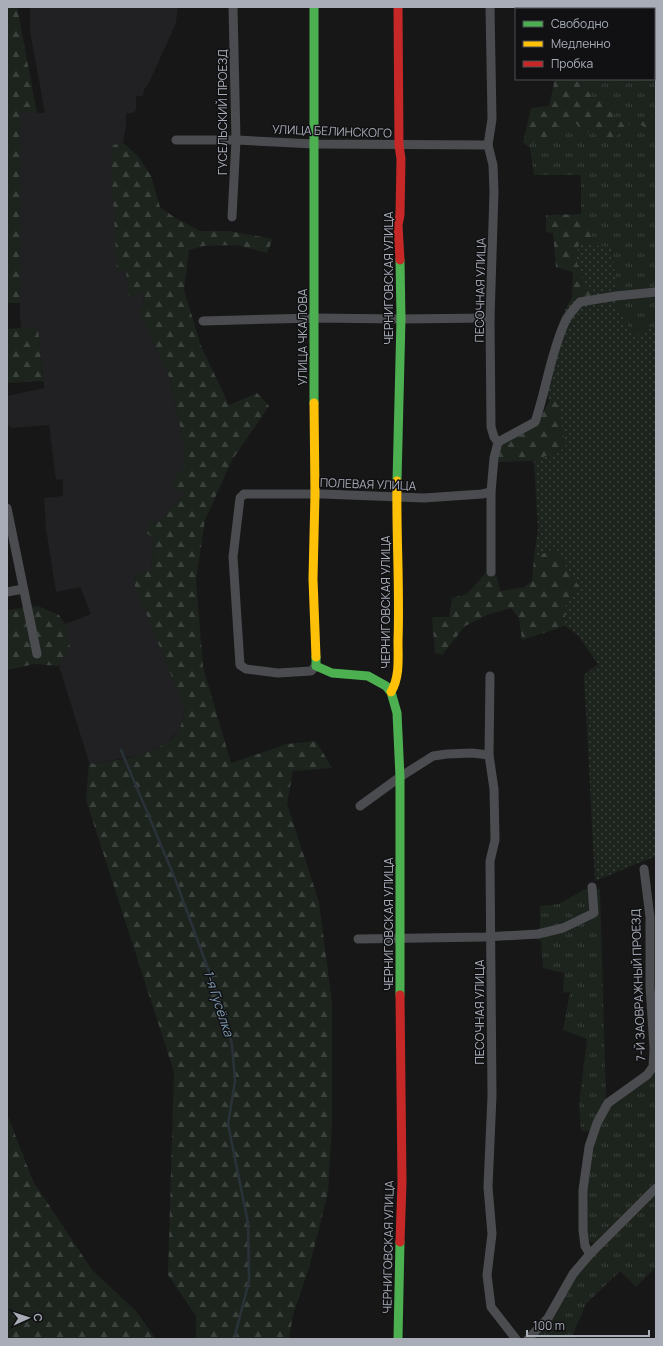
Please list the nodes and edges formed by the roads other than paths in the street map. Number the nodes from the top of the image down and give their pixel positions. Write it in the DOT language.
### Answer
graph roads {
  1 [pos="233,7"];
  2 [pos="314,7"];
  3 [pos="398,7"];
  4 [pos="490,7"];
  5 [pos="176,140"];
  6 [pos="236,140"];
  7 [pos="314,144"];
  8 [pos="399,145"];
  9 [pos="488,145"];
  10 [pos="232,217"];
  11 [pos="656,292"];
  12 [pos="314,318"];
  13 [pos="490,318"];
  14 [pos="401,319"];
  15 [pos="203,321"];
  16 [pos="498,442"];
  17 [pos="491,492"];
  18 [pos="315,494"];
  19 [pos="397,497"];
  20 [pos="7,508"];
  21 [pos="491,572"];
  22 [pos="23,589"];
  23 [pos="7,592"];
  24 [pos="37,654"];
  25 [pos="316,666"];
  26 [pos="490,676"];
  27 [pos="391,692"];
  28 [pos="489,755"];
  29 [pos="400,777"];
  30 [pos="360,806"];
  31 [pos="644,868"];
  32 [pos="592,887"];
  33 [pos="491,936"];
  34 [pos="358,939"];
  35 [pos="399,939"];
  36 [pos="656,1188"];
  37 [pos="590,1254"];
  38 [pos="398,1339"];
  39 [pos="516,1339"];
  40 [pos="528,1339"];
  1 -- 6 [label="street, ГУСЕЛЬСКИЙ ПРОЕЗД"];
  2 -- 7 [label="street, УЛИЦА ЧКАЛОВА"];
  3 -- 8 [label="street, ЧЕРНИГОВСКАЯ УЛИЦА"];
  4 -- 9 [label="street, ПЕСОЧНАЯ УЛИЦА"];
  5 -- 6 [label="street, УЛИЦА БЕЛИНСКОГО"];
  6 -- 7 [label="street, УЛИЦА БЕЛИНСКОГО"];
  6 -- 10 [label="street, ГУСЕЛЬСКИЙ ПРОЕЗД"];
  7 -- 8 [label="street, УЛИЦА БЕЛИНСКОГО"];
  7 -- 12 [label="street, УЛИЦА ЧКАЛОВА"];
  8 -- 9 [label="street, УЛИЦА БЕЛИНСКОГО"];
  8 -- 14 [label="street, ЧЕРНИГОВСКАЯ УЛИЦА"];
  9 -- 13 [label="street, ПЕСОЧНАЯ УЛИЦА"];
  11 -- 16 [label="street"];
  12 -- 14 [label="street"];
  12 -- 15 [label="street"];
  12 -- 18 [label="street, УЛИЦА ЧКАЛОВА"];
  13 -- 14 [label="street"];
  13 -- 16 [label="street, ПЕСОЧНАЯ УЛИЦА"];
  14 -- 19 [label="street, ЧЕРНИГОВСКАЯ УЛИЦА"];
  16 -- 17 [label="street"];
  17 -- 19 [label="street, ПОЛЕВАЯ УЛИЦА"];
  17 -- 21 [label="street"];
  18 -- 19 [label="street, ПОЛЕВАЯ УЛИЦА"];
  18 -- 25 [label="street, УЛИЦА ЧКАЛОВА"];
  18 -- 25 [label="street, ПОЛЕВАЯ УЛИЦА"];
  19 -- 27 [label="street, ЧЕРНИГОВСКАЯ УЛИЦА"];
  20 -- 22 [label="street"];
  22 -- 23 [label="street"];
  22 -- 24 [label="street"];
  25 -- 27 [label="street"];
  26 -- 28 [label="street, ПЕСОЧНАЯ УЛИЦА"];
  27 -- 29 [label="street, ЧЕРНИГОВСКАЯ УЛИЦА"];
  28 -- 29 [label="street"];
  28 -- 33 [label="street, ПЕСОЧНАЯ УЛИЦА"];
  29 -- 30 [label="street"];
  29 -- 35 [label="street, ЧЕРНИГОВСКАЯ УЛИЦА"];
  31 -- 37 [label="street, 7-Й ЗАОВРАЖНЫЙ ПРОЕЗД"];
  32 -- 33 [label="street"];
  33 -- 35 [label="street"];
  33 -- 39 [label="street, ПЕСОЧНАЯ УЛИЦА"];
  34 -- 35 [label="street"];
  35 -- 38 [label="street, ЧЕРНИГОВСКАЯ УЛИЦА"];
  36 -- 37 [label="street"];
  37 -- 40 [label="street"];
}
